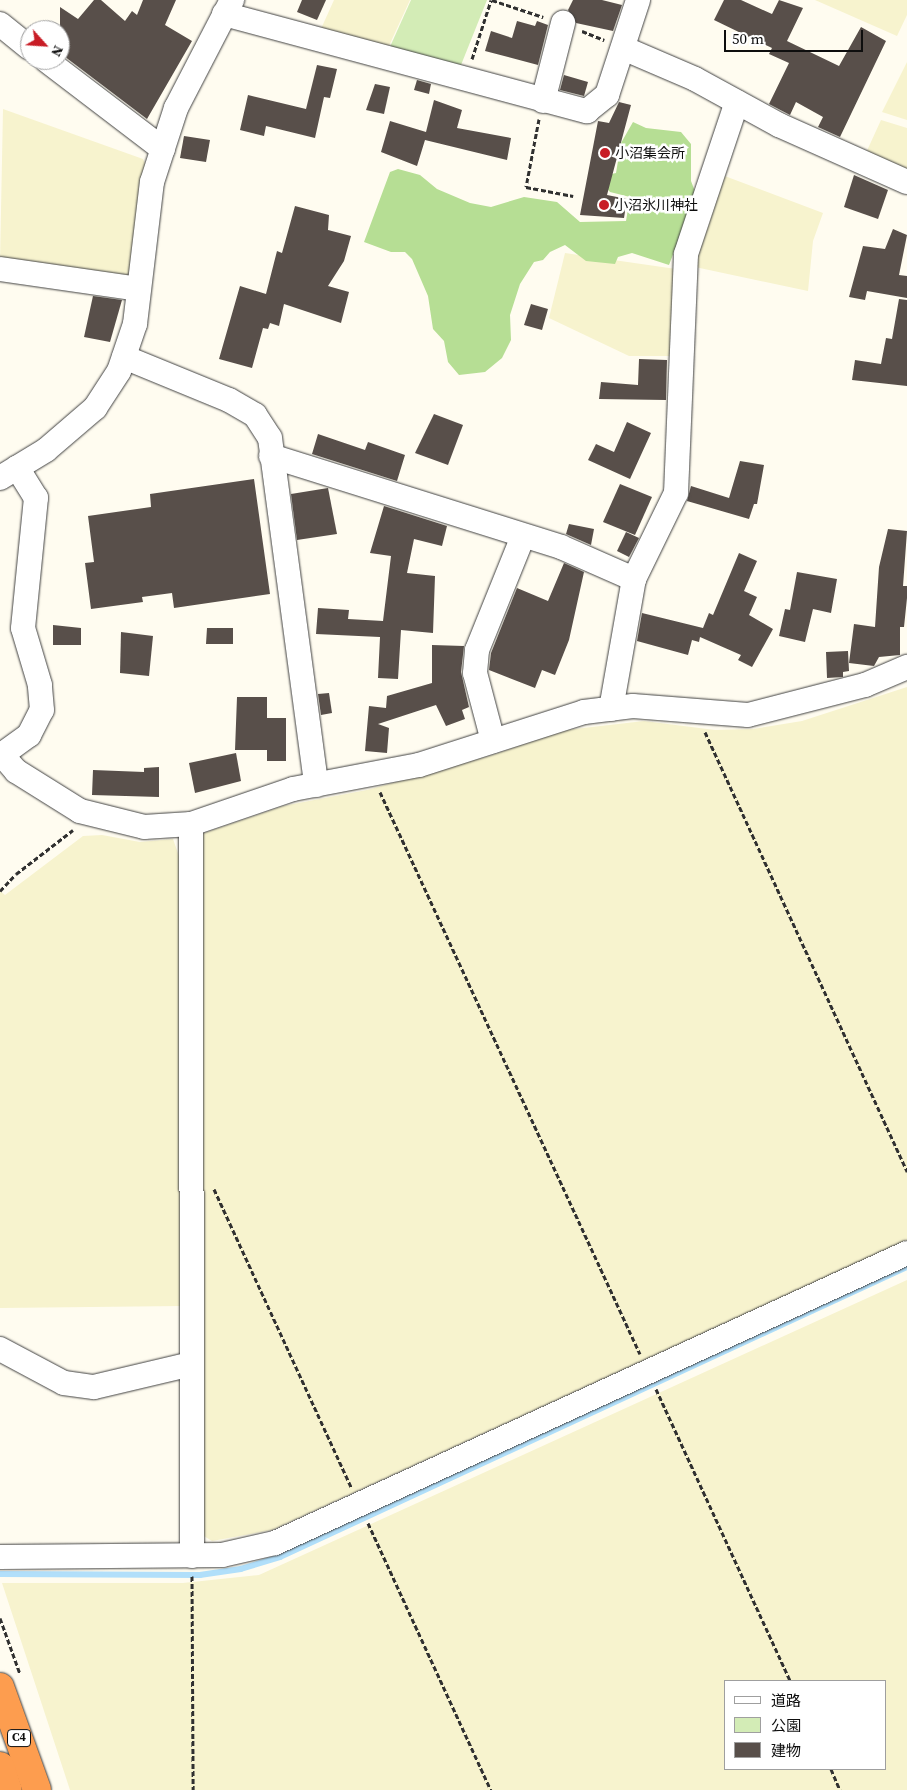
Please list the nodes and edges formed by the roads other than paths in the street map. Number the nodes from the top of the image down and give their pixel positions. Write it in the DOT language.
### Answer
graph roads {
  1 [pos="638,0"];
  2 [pos="228,7"];
  3 [pos="564,23"];
  4 [pos="0,24"];
  5 [pos="20,40"];
  6 [pos="623,48"];
  7 [pos="59,70"];
  8 [pos="543,101"];
  9 [pos="737,102"];
  10 [pos="163,149"];
  11 [pos="907,182"];
  12 [pos="0,269"];
  13 [pos="139,289"];
  14 [pos="124,358"];
  15 [pos="271,456"];
  16 [pos="9,473"];
  17 [pos="523,536"];
  18 [pos="634,579"];
  19 [pos="907,667"];
  20 [pos="611,709"];
  21 [pos="493,741"];
  22 [pos="1,756"];
  23 [pos="316,785"];
  24 [pos="191,824"];
  25 [pos="907,1253"];
  26 [pos="0,1349"];
  27 [pos="191,1364"];
  28 [pos="192,1556"];
  29 [pos="0,1557"];
  30 [pos="0,1687"];
  31 [pos="0,1766"];
  32 [pos="8,1790"];
  33 [pos="37,1790"];
  1 -- 6 [label="street"];
  2 -- 8 [label="street"];
  2 -- 10 [label="street"];
  3 -- 8 [label="street"];
  4 -- 5 [label="street"];
  6 -- 8 [label="street"];
  6 -- 9 [label="street"];
  7 -- 10 [label="street"];
  9 -- 11 [label="street"];
  9 -- 18 [label="street"];
  10 -- 13 [label="street"];
  12 -- 13 [label="street"];
  13 -- 14 [label="street"];
  14 -- 15 [label="street"];
  14 -- 16 [label="street"];
  15 -- 17 [label="street"];
  15 -- 23 [label="street"];
  16 -- 22 [label="street"];
  17 -- 18 [label="street"];
  17 -- 21 [label="street"];
  18 -- 20 [label="street"];
  19 -- 20 [label="street"];
  20 -- 21 [label="street"];
  21 -- 23 [label="street"];
  22 -- 24 [label="street"];
  23 -- 24 [label="street"];
  24 -- 27 [label="street"];
  25 -- 28 [label="street"];
  26 -- 27 [label="street"];
  27 -- 28 [label="street"];
  28 -- 29 [label="street"];
  30 -- 33 [label="highway, C4"];
  31 -- 32 [label="highway, C4"];
}
